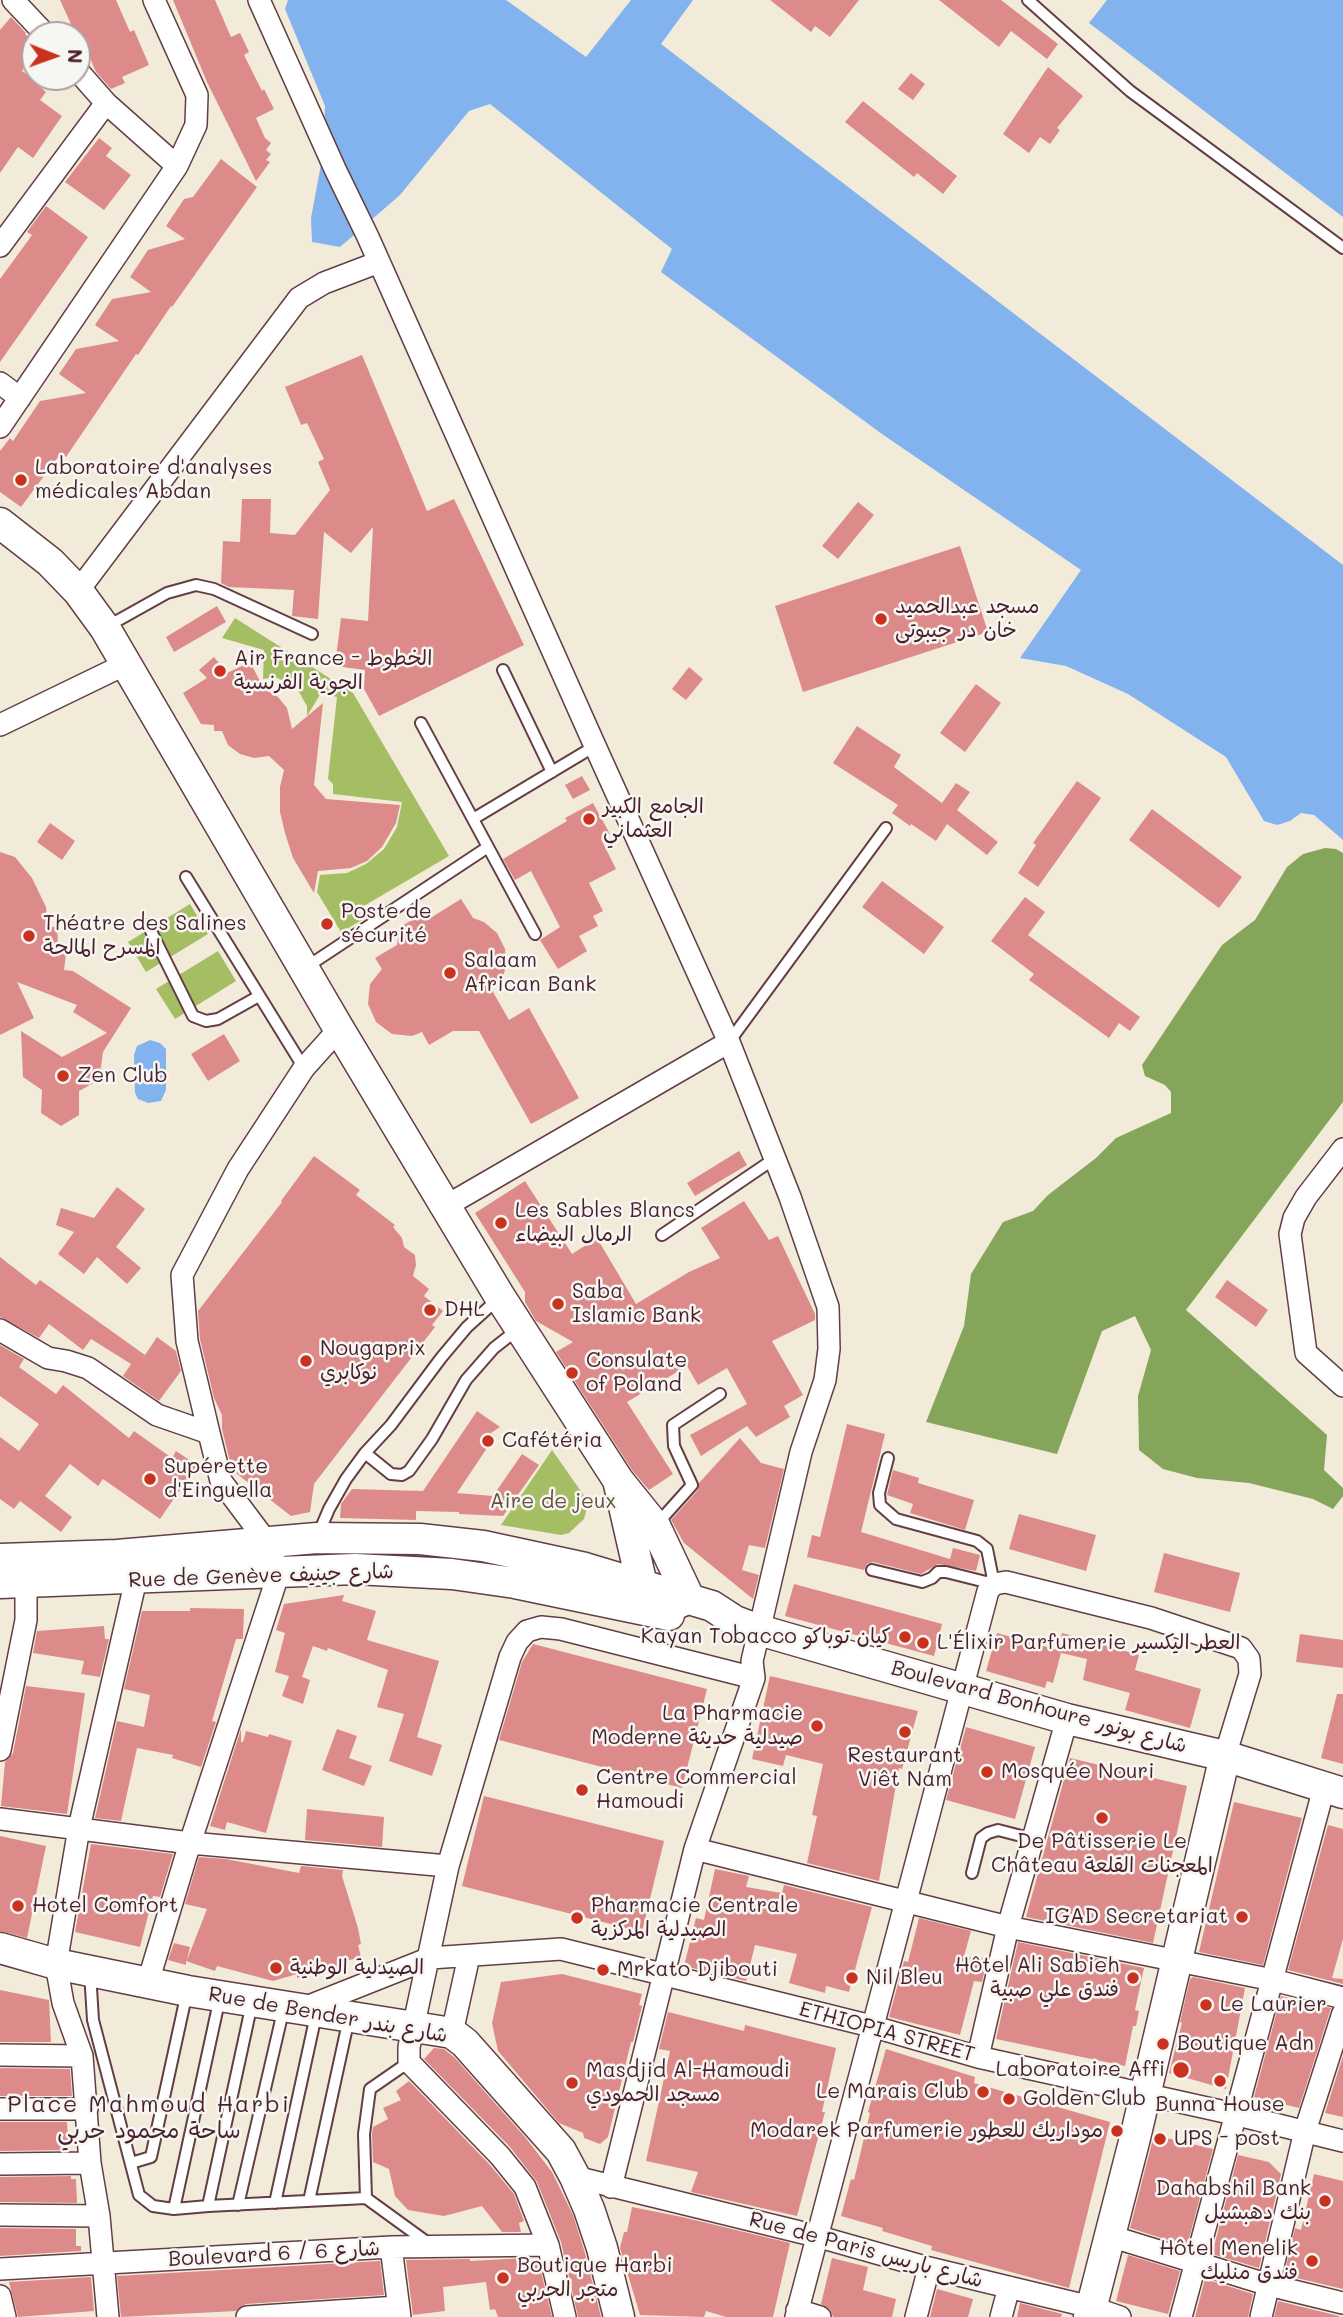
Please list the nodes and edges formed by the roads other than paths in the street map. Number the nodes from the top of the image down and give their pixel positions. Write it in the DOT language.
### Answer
graph roads {
  1 [pos="13,0"];
  2 [pos="154,0"];
  3 [pos="259,0"];
  4 [pos="1028,0"];
  5 [pos="33,21"];
  6 [pos="91,85"];
  7 [pos="106,103"];
  8 [pos="177,166"];
  9 [pos="0,246"];
  10 [pos="1343,248"];
  11 [pos="379,262"];
  12 [pos="0,383"];
  13 [pos="20,398"];
  14 [pos="0,427"];
  15 [pos="0,523"];
  16 [pos="66,577"];
  17 [pos="105,628"];
  18 [pos="312,634"];
  19 [pos="128,663"];
  20 [pos="503,670"];
  21 [pos="421,723"];
  22 [pos="0,725"];
  23 [pos="594,746"];
  24 [pos="552,772"];
  25 [pos="473,819"];
  26 [pos="886,828"];
  27 [pos="488,847"];
  28 [pos="186,877"];
  29 [pos="148,925"];
  30 [pos="535,934"];
  31 [pos="304,968"];
  32 [pos="259,996"];
  33 [pos="339,1029"];
  34 [pos="729,1042"];
  35 [pos="304,1068"];
  36 [pos="1343,1149"];
  37 [pos="774,1158"];
  38 [pos="446,1206"];
  39 [pos="662,1235"];
  40 [pos="500,1297"];
  41 [pos="519,1327"];
  42 [pos="0,1330"];
  43 [pos="1343,1386"];
  44 [pos="720,1394"];
  45 [pos="209,1433"];
  46 [pos="365,1453"];
  47 [pos="888,1458"];
  48 [pos="643,1529"];
  49 [pos="317,1538"];
  50 [pos="266,1541"];
  51 [pos="585,1568"];
  52 [pos="872,1570"];
  53 [pos="13,1571"];
  54 [pos="279,1572"];
  55 [pos="136,1579"];
  56 [pos="994,1584"];
  57 [pos="642,1585"];
  58 [pos="689,1598"];
  59 [pos="659,1612"];
  60 [pos="747,1625"];
  61 [pos="754,1678"];
  62 [pos="963,1688"];
  63 [pos="1068,1719"];
  64 [pos="0,1750"];
  65 [pos="1225,1756"];
  66 [pos="1333,1790"];
  67 [pos="0,1819"];
  68 [pos="79,1828"];
  69 [pos="1033,1839"];
  70 [pos="190,1843"];
  71 [pos="695,1849"];
  72 [pos="448,1866"];
  73 [pos="972,1873"];
  74 [pos="906,1900"];
  75 [pos="1008,1927"];
  76 [pos="0,1948"];
  77 [pos="470,1956"];
  78 [pos="430,1958"];
  79 [pos="1177,1962"];
  80 [pos="56,1964"];
  81 [pos="90,1971"];
  82 [pos="665,1973"];
  83 [pos="1273,1980"];
  84 [pos="148,1982"];
  85 [pos="188,1991"];
  86 [pos="220,1996"];
  87 [pos="1343,1998"];
  88 [pos="253,2001"];
  89 [pos="300,2009"];
  90 [pos="1343,2013"];
  91 [pos="349,2018"];
  92 [pos="871,2026"];
  93 [pos="414,2028"];
  94 [pos="452,2033"];
  95 [pos="0,2055"];
  96 [pos="82,2056"];
  97 [pos="978,2057"];
  98 [pos="409,2062"];
  99 [pos="1144,2094"];
  100 [pos="0,2109"];
  101 [pos="88,2109"];
  102 [pos="1234,2114"];
  103 [pos="1305,2131"];
  104 [pos="1343,2141"];
  105 [pos="90,2163"];
  106 [pos="131,2163"];
  107 [pos="0,2164"];
  108 [pos="575,2177"];
  109 [pos="611,2187"];
  110 [pos="366,2198"];
  111 [pos="309,2201"];
  112 [pos="275,2203"];
  113 [pos="238,2205"];
  114 [pos="208,2206"];
  115 [pos="174,2209"];
  116 [pos="0,2215"];
  117 [pos="99,2216"];
  118 [pos="816,2236"];
  119 [pos="1110,2236"];
  120 [pos="548,2245"];
  121 [pos="433,2246"];
  122 [pos="391,2248"];
  123 [pos="1195,2262"];
  124 [pos="103,2264"];
  125 [pos="929,2267"];
  126 [pos="0,2269"];
  127 [pos="1269,2285"];
  128 [pos="1009,2287"];
  129 [pos="0,2296"];
  130 [pos="1343,2303"];
  131 [pos="399,2312"];
  132 [pos="1090,2312"];
  133 [pos="797,2314"];
  134 [pos="5,2317"];
  135 [pos="108,2317"];
  136 [pos="247,2317"];
  137 [pos="565,2317"];
  138 [pos="619,2317"];
  139 [pos="820,2317"];
  140 [pos="916,2317"];
  141 [pos="1001,2317"];
  142 [pos="1120,2317"];
  143 [pos="1181,2317"];
  144 [pos="1261,2317"];
  1 -- 5 [label="street"];
  2 -- 8 [label="street"];
  3 -- 11 [label="street"];
  4 -- 10 [label="lane"];
  6 -- 7 [label="street"];
  7 -- 8 [label="street"];
  7 -- 9 [label="street"];
  8 -- 13 [label="street"];
  11 -- 16 [label="street"];
  11 -- 23 [label="street"];
  12 -- 13 [label="street"];
  13 -- 14 [label="street"];
  15 -- 16 [label="street"];
  16 -- 17 [label="street"];
  17 -- 18 [label="lane"];
  17 -- 19 [label="street"];
  19 -- 22 [label="street"];
  19 -- 31 [label="street"];
  20 -- 24 [label="lane"];
  21 -- 25 [label="lane"];
  23 -- 24 [label="lane"];
  23 -- 34 [label="street"];
  24 -- 25 [label="lane"];
  25 -- 27 [label="lane"];
  26 -- 34 [label="lane"];
  27 -- 30 [label="lane"];
  27 -- 31 [label="lane"];
  28 -- 32 [label="lane"];
  29 -- 32 [label="lane"];
  31 -- 33 [label="street"];
  32 -- 35 [label="lane"];
  33 -- 35 [label="street"];
  33 -- 38 [label="street"];
  34 -- 37 [label="street"];
  34 -- 38 [label="street"];
  35 -- 45 [label="street"];
  36 -- 43 [label="street"];
  37 -- 39 [label="lane"];
  37 -- 60 [label="street"];
  38 -- 40 [label="street"];
  40 -- 41 [label="street"];
  40 -- 46 [label="lane"];
  41 -- 46 [label="lane"];
  41 -- 48 [label="street"];
  42 -- 45 [label="street"];
  44 -- 48 [label="lane"];
  45 -- 50 [label="street"];
  46 -- 49 [label="lane"];
  47 -- 56 [label="lane"];
  48 -- 51 [label="street"];
  48 -- 57 [label="street"];
  48 -- 58 [label="street"];
  49 -- 50 [label="street, Rue de Genève شارع جينيف"];
  49 -- 51 [label="street, Rue de Genève شارع جينيف"];
  50 -- 53 [label="street, Rue de Genève شارع جينيف"];
  50 -- 54 [label="street"];
  51 -- 57 [label="street, Rue de Genève شارع جينيف"];
  52 -- 56 [label="lane"];
  53 -- 55 [label="street, Rue de Genève شارع جينيف"];
  53 -- 64 [label="street"];
  54 -- 55 [label="street, Rue de Genève شارع جينيف"];
  54 -- 59 [label="street, Rue de Genève شارع جينيف"];
  54 -- 70 [label="street"];
  55 -- 68 [label="street"];
  56 -- 62 [label="street"];
  56 -- 65 [label="street"];
  57 -- 58 [label="street, Rue de Genève شارع جينيف"];
  57 -- 59 [label="street"];
  58 -- 59 [label="street"];
  58 -- 60 [label="street, Rue de Genève شارع جينيف"];
  59 -- 60 [label="street, Rue de Genève شارع جينيف"];
  60 -- 61 [label="street"];
  60 -- 62 [label="street, Boulevard Bonhoure شارع بونور"];
  61 -- 71 [label="street"];
  61 -- 72 [label="street"];
  62 -- 63 [label="street, Boulevard Bonhoure شارع بونور"];
  62 -- 74 [label="street"];
  63 -- 65 [label="street, Boulevard Bonhoure شارع بونور"];
  63 -- 69 [label="street"];
  65 -- 66 [label="street, Boulevard Bonhoure شارع بونور"];
  65 -- 79 [label="street"];
  66 -- 83 [label="street"];
  67 -- 68 [label="street"];
  68 -- 70 [label="street"];
  68 -- 80 [label="street"];
  69 -- 73 [label="lane"];
  69 -- 75 [label="street"];
  70 -- 72 [label="street"];
  70 -- 84 [label="street"];
  71 -- 74 [label="street"];
  71 -- 82 [label="street"];
  72 -- 78 [label="street"];
  74 -- 75 [label="street"];
  74 -- 92 [label="street"];
  75 -- 79 [label="street"];
  75 -- 97 [label="street"];
  76 -- 80 [label="street, Rue de Bender شارع بندر"];
  77 -- 78 [label="street, ETHIOPIA STREET"];
  77 -- 82 [label="street, ETHIOPIA STREET"];
  77 -- 94 [label="street"];
  78 -- 89 [label="street, ETHIOPIA STREET"];
  78 -- 93 [label="street"];
  79 -- 83 [label="street"];
  79 -- 99 [label="street"];
  80 -- 81 [label="street, Rue de Bender شارع بندر"];
  80 -- 96 [label="street"];
  81 -- 84 [label="street, Rue de Bender شارع بندر"];
  81 -- 106 [label="lane"];
  82 -- 92 [label="street, ETHIOPIA STREET"];
  82 -- 109 [label="street"];
  83 -- 87 [label="street"];
  83 -- 102 [label="street"];
  84 -- 85 [label="street, Rue de Bender شارع بندر"];
  85 -- 86 [label="street, Rue de Bender شارع بندر"];
  85 -- 106 [label="lane"];
  86 -- 88 [label="street, Rue de Bender شارع بندر"];
  86 -- 115 [label="lane"];
  88 -- 89 [label="street, Rue de Bender شارع بندر"];
  88 -- 114 [label="lane"];
  89 -- 91 [label="street, Rue de Bender شارع بندر"];
  89 -- 112 [label="lane"];
  89 -- 113 [label="lane"];
  90 -- 103 [label="street"];
  91 -- 93 [label="street, Rue de Bender شارع بندر"];
  91 -- 111 [label="lane"];
  92 -- 97 [label="street, ETHIOPIA STREET"];
  92 -- 118 [label="street"];
  93 -- 94 [label="street, Rue de Bender شارع بندر"];
  93 -- 98 [label="street"];
  94 -- 108 [label="street, Rue de Bender شارع بندر"];
  95 -- 96 [label="street"];
  96 -- 101 [label="street"];
  97 -- 99 [label="street, ETHIOPIA STREET"];
  98 -- 110 [label="lane"];
  98 -- 120 [label="street"];
  99 -- 102 [label="street, ETHIOPIA STREET"];
  99 -- 119 [label="street"];
  100 -- 101 [label="street"];
  101 -- 105 [label="street"];
  102 -- 103 [label="street, ETHIOPIA STREET"];
  102 -- 123 [label="street"];
  103 -- 104 [label="street, ETHIOPIA STREET"];
  103 -- 127 [label="street"];
  105 -- 107 [label="street"];
  105 -- 117 [label="street"];
  106 -- 115 [label="lane"];
  108 -- 109 [label="street, Rue de Paris شارع باريس"];
  108 -- 138 [label="street, Rue de Bender شارع بندر"];
  109 -- 118 [label="street, Rue de Paris شارع باريس"];
  110 -- 111 [label="lane"];
  110 -- 121 [label="lane"];
  111 -- 112 [label="lane"];
  112 -- 113 [label="lane"];
  113 -- 114 [label="lane"];
  114 -- 115 [label="lane"];
  116 -- 117 [label="street"];
  117 -- 124 [label="street"];
  118 -- 125 [label="street, Rue de Paris شارع باريس"];
  118 -- 133 [label="street"];
  119 -- 123 [label="street"];
  119 -- 132 [label="street"];
  120 -- 121 [label="street, Boulevard 6 / شارع 6"];
  120 -- 137 [label="street"];
  121 -- 122 [label="street, Boulevard 6 / شارع 6"];
  122 -- 124 [label="street, Boulevard 6 / شارع 6"];
  122 -- 131 [label="street"];
  123 -- 127 [label="street"];
  123 -- 143 [label="street"];
  124 -- 126 [label="street, Boulevard 6 / شارع 6"];
  124 -- 135 [label="street"];
  125 -- 128 [label="street, Rue de Paris شارع باريس"];
  125 -- 140 [label="street"];
  127 -- 130 [label="street"];
  127 -- 144 [label="street"];
  128 -- 132 [label="street, Rue de Paris شارع باريس"];
  128 -- 141 [label="street"];
  129 -- 134 [label="street"];
  131 -- 136 [label="street"];
  132 -- 142 [label="street, Rue de Paris شارع باريس"];
  133 -- 139 [label="street"];
}
